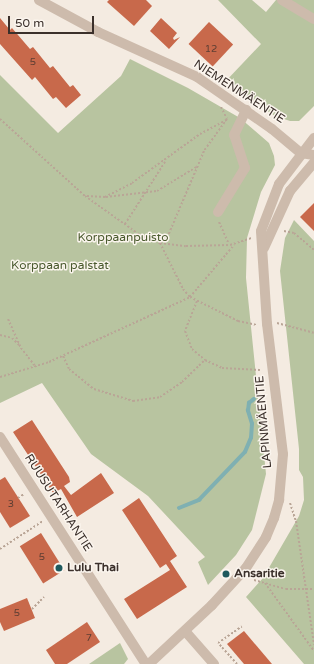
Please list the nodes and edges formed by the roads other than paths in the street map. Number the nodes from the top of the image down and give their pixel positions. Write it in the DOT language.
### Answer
graph roads {
  1 [pos="39,0"];
  2 [pos="282,0"];
  3 [pos="314,19"];
  4 [pos="246,110"];
  5 [pos="314,138"];
  6 [pos="301,153"];
  7 [pos="314,155"];
  8 [pos="314,162"];
  9 [pos="218,212"];
  10 [pos="264,248"];
  11 [pos="0,437"];
  12 [pos="185,631"];
  13 [pos="148,664"];
  14 [pos="214,664"];
  1 -- 4 [label="street, NIEMENMÄENTIE"];
  2 -- 3 [label="street"];
  4 -- 6 [label="street, NIEMENMÄENTIE"];
  4 -- 9 [label="street"];
  5 -- 6 [label="street, LAPINMÄENTIE"];
  6 -- 7 [label="street, NIEMENMÄENTIE"];
  6 -- 10 [label="street, LAPINMÄENTIE"];
  8 -- 10 [label="street, LAPINMÄENTIE"];
  10 -- 12 [label="street, LAPINMÄENTIE"];
  11 -- 13 [label="street, RUUSUTARHANTIE"];
  12 -- 13 [label="street, LAPINMÄENTIE"];
  12 -- 14 [label="street"];
}
